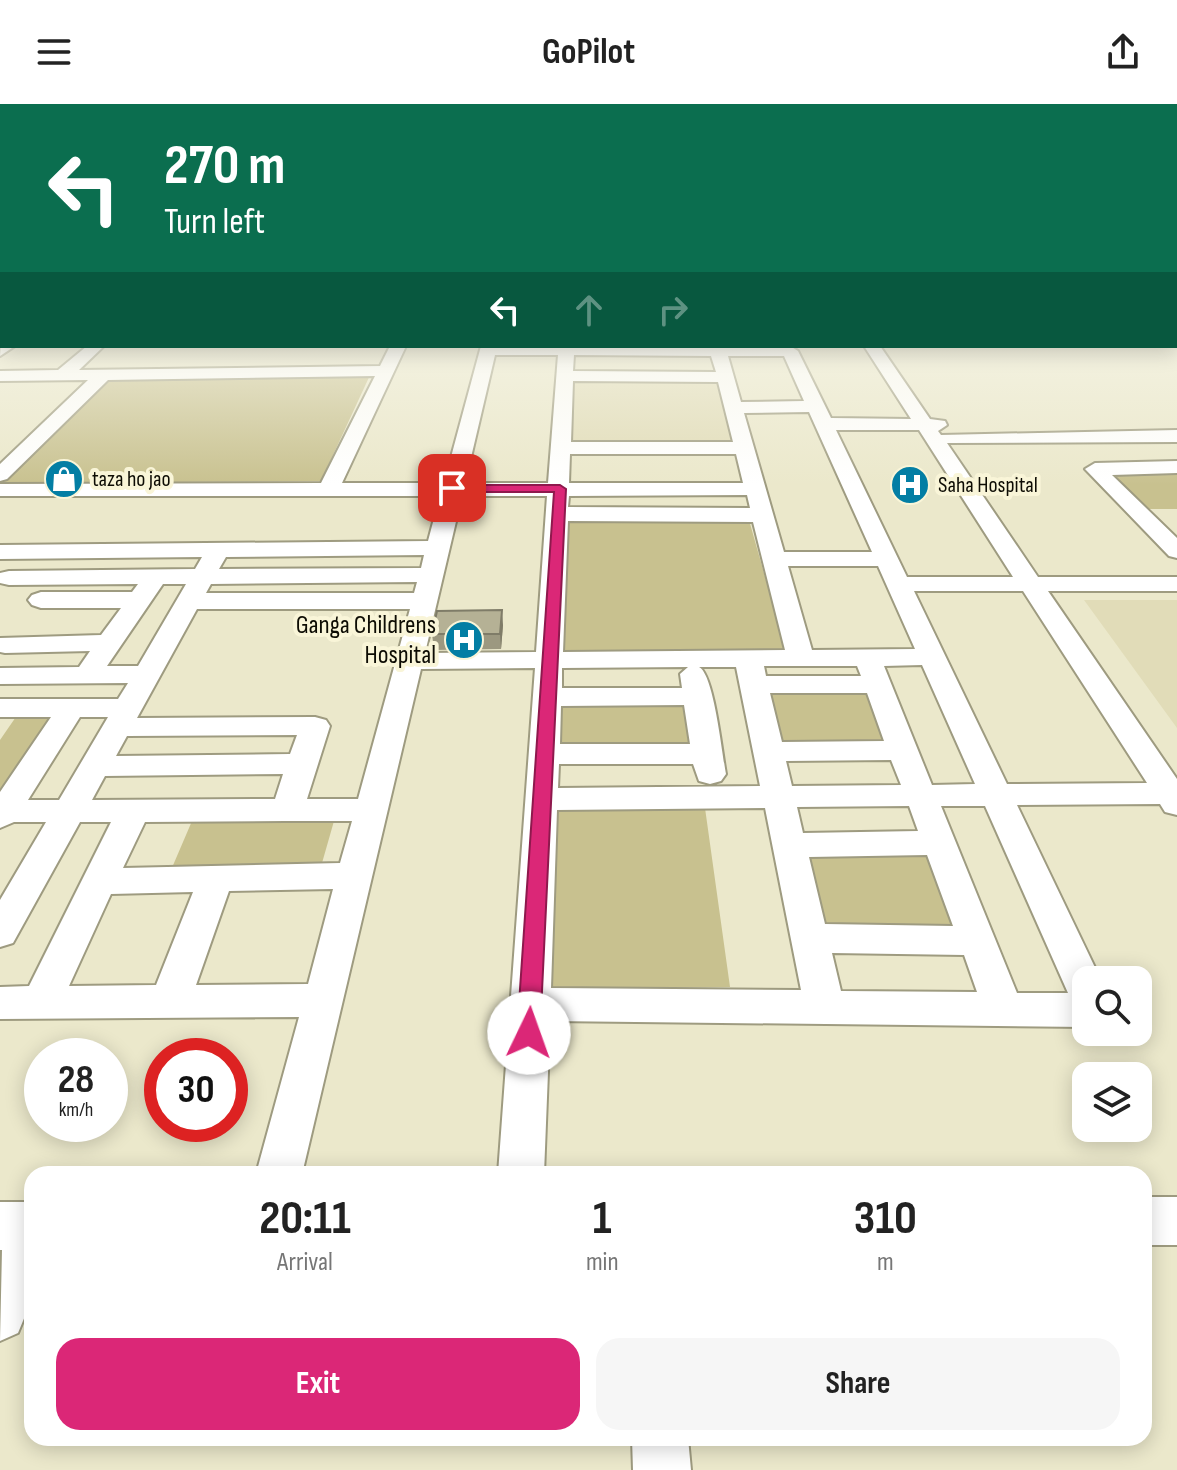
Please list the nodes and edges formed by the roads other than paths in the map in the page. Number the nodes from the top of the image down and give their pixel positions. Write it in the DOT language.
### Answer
graph roads {
  1 [pos="83,358"];
  2 [pos="392,358"];
  3 [pos="485,358"];
  4 [pos="539,358"];
  5 [pos="627,358"];
  6 [pos="720,358"];
  7 [pos="793,358"];
  8 [pos="881,358"];
  9 [pos="891,358"];
  10 [pos="566,363"];
  11 [pos="386,371"];
  12 [pos="63,375"];
  13 [pos="103,375"];
  14 [pos="0,376"];
  15 [pos="725,377"];
  16 [pos="734,408"];
  17 [pos="820,415"];
  18 [pos="937,429"];
  19 [pos="1177,436"];
  20 [pos="562,448"];
  21 [pos="744,448"];
  22 [pos="1177,467"];
  23 [pos="0,475"];
  24 [pos="452,488"];
  25 [pos="329,489"];
  26 [pos="755,489"];
  27 [pos="0,490"];
  28 [pos="559,502"];
  29 [pos="1140,513"];
  30 [pos="1165,513"];
  31 [pos="762,515"];
  32 [pos="32,551"];
  33 [pos="1177,551"];
  34 [pos="0,552"];
  35 [pos="774,559"];
  36 [pos="892,571"];
  37 [pos="430,575"];
  38 [pos="156,576"];
  39 [pos="203,576"];
  40 [pos="59,577"];
  41 [pos="4,583"];
  42 [pos="1040,584"];
  43 [pos="1177,584"];
  44 [pos="41,600"];
  45 [pos="139,600"];
  46 [pos="109,643"];
  47 [pos="2,648"];
  48 [pos="932,657"];
  49 [pos="801,658"];
  50 [pos="692,659"];
  51 [pos="550,660"];
  52 [pos="408,661"];
  53 [pos="751,671"];
  54 [pos="872,671"];
  55 [pos="148,674"];
  56 [pos="87,675"];
  57 [pos="0,676"];
  58 [pos="698,696"];
  59 [pos="548,697"];
  60 [pos="71,708"];
  61 [pos="5,715"];
  62 [pos="123,718"];
  63 [pos="210,726"];
  64 [pos="902,750"];
  65 [pos="769,752"];
  66 [pos="545,754"];
  67 [pos="707,754"];
  68 [pos="302,764"];
  69 [pos="188,765"];
  70 [pos="95,766"];
  71 [pos="1175,791"];
  72 [pos="996,795"];
  73 [pos="919,796"];
  74 [pos="779,797"];
  75 [pos="714,798"];
  76 [pos="542,799"];
  77 [pos="371,810"];
  78 [pos="69,811"];
  79 [pos="149,811"];
  80 [pos="287,811"];
  81 [pos="1,813"];
  82 [pos="938,843"];
  83 [pos="790,845"];
  84 [pos="354,876"];
  85 [pos="216,879"];
  86 [pos="99,881"];
  87 [pos="0,933"];
  88 [pos="809,938"];
  89 [pos="977,941"];
  90 [pos="1075,966"];
  91 [pos="323,1000"];
  92 [pos="170,1001"];
  93 [pos="0,1003"];
  94 [pos="41,1003"];
  95 [pos="530,1004"];
  96 [pos="825,1008"];
  97 [pos="1004,1010"];
  98 [pos="1072,1010"];
  99 [pos="281,1166"];
  100 [pos="521,1166"];
  101 [pos="1152,1221"];
  102 [pos="1177,1221"];
  103 [pos="0,1226"];
  104 [pos="24,1226"];
  105 [pos="24,1258"];
  106 [pos="0,1315"];
  107 [pos="660,1446"];
  108 [pos="662,1470"];
  1 -- 12 [label="street"];
  2 -- 11 [label="street"];
  3 -- 24 [label="street"];
  4 -- 10 [label="street"];
  5 -- 10 [label="street"];
  6 -- 15 [label="street"];
  7 -- 17 [label="street"];
  8 -- 18 [label="street"];
  9 -- 18 [label="street"];
  10 -- 15 [label="street"];
  10 -- 20 [label="street"];
  11 -- 13 [label="street"];
  11 -- 25 [label="street"];
  12 -- 13 [label="street"];
  12 -- 14 [label="street"];
  13 -- 23 [label="street"];
  15 -- 16 [label="street"];
  16 -- 17 [label="street"];
  16 -- 21 [label="street"];
  17 -- 18 [label="street"];
  17 -- 36 [label="street"];
  18 -- 19 [label="street"];
  18 -- 42 [label="street"];
  20 -- 21 [label="street"];
  20 -- 28 [label="street"];
  21 -- 26 [label="street"];
  22 -- 29 [label="street"];
  24 -- 25 [label="street"];
  24 -- 28 [label="street"];
  24 -- 37 [label="street"];
  25 -- 27 [label="street"];
  26 -- 28 [label="street"];
  26 -- 31 [label="street"];
  28 -- 31 [label="street"];
  28 -- 51 [label="street"];
  29 -- 30 [label="street"];
  29 -- 33 [label="street"];
  31 -- 35 [label="street"];
  32 -- 34 [label="street"];
  32 -- 39 [label="street"];
  32 -- 41 [label="street"];
  35 -- 36 [label="street"];
  35 -- 49 [label="street"];
  36 -- 42 [label="street"];
  36 -- 48 [label="street"];
  37 -- 39 [label="street"];
  37 -- 39 [label="street"];
  37 -- 52 [label="street"];
  38 -- 39 [label="street"];
  38 -- 40 [label="street"];
  38 -- 45 [label="street"];
  39 -- 55 [label="street"];
  40 -- 41 [label="street"];
  40 -- 44 [label="street"];
  42 -- 43 [label="street"];
  42 -- 71 [label="street"];
  44 -- 45 [label="street"];
  44 -- 47 [label="street"];
  45 -- 46 [label="street"];
  46 -- 47 [label="street"];
  46 -- 56 [label="street"];
  48 -- 54 [label="street"];
  48 -- 72 [label="street"];
  49 -- 53 [label="street"];
  49 -- 54 [label="street"];
  50 -- 51 [label="street"];
  50 -- 53 [label="street"];
  50 -- 58 [label="street"];
  51 -- 52 [label="street"];
  51 -- 59 [label="street"];
  52 -- 77 [label="street"];
  53 -- 54 [label="street"];
  53 -- 65 [label="street"];
  54 -- 64 [label="street"];
  55 -- 56 [label="street"];
  55 -- 62 [label="street"];
  56 -- 57 [label="street"];
  58 -- 59 [label="street"];
  58 -- 67 [label="street"];
  59 -- 66 [label="street"];
  60 -- 61 [label="street"];
  60 -- 62 [label="street"];
  60 -- 81 [label="street"];
  62 -- 63 [label="street"];
  62 -- 70 [label="street"];
  63 -- 68 [label="street"];
  63 -- 69 [label="street"];
  64 -- 65 [label="street"];
  64 -- 73 [label="street"];
  65 -- 74 [label="street"];
  66 -- 67 [label="street"];
  66 -- 76 [label="street"];
  67 -- 75 [label="street"];
  68 -- 69 [label="street"];
  68 -- 80 [label="street"];
  69 -- 70 [label="street"];
  69 -- 79 [label="street"];
  70 -- 78 [label="street"];
  71 -- 72 [label="street"];
  72 -- 73 [label="street"];
  72 -- 90 [label="street"];
  73 -- 74 [label="street"];
  73 -- 82 [label="street"];
  74 -- 75 [label="street"];
  74 -- 83 [label="street"];
  75 -- 76 [label="street"];
  76 -- 95 [label="street"];
  77 -- 80 [label="street"];
  77 -- 84 [label="street"];
  78 -- 79 [label="street"];
  78 -- 81 [label="street"];
  78 -- 87 [label="street"];
  79 -- 80 [label="street"];
  79 -- 86 [label="street"];
  82 -- 83 [label="street"];
  82 -- 89 [label="street"];
  83 -- 88 [label="street"];
  84 -- 85 [label="street"];
  84 -- 91 [label="street"];
  85 -- 86 [label="street"];
  85 -- 92 [label="street"];
  86 -- 94 [label="street"];
  88 -- 89 [label="street"];
  88 -- 96 [label="street"];
  89 -- 97 [label="street"];
  91 -- 92 [label="street"];
  91 -- 99 [label="street"];
  92 -- 94 [label="street"];
  93 -- 94 [label="street"];
  95 -- 96 [label="street"];
  95 -- 100 [label="street"];
  96 -- 97 [label="street"];
  97 -- 98 [label="street"];
  101 -- 102 [label="street"];
  103 -- 104 [label="street"];
  105 -- 106 [label="street"];
  107 -- 108 [label="street"];
}
